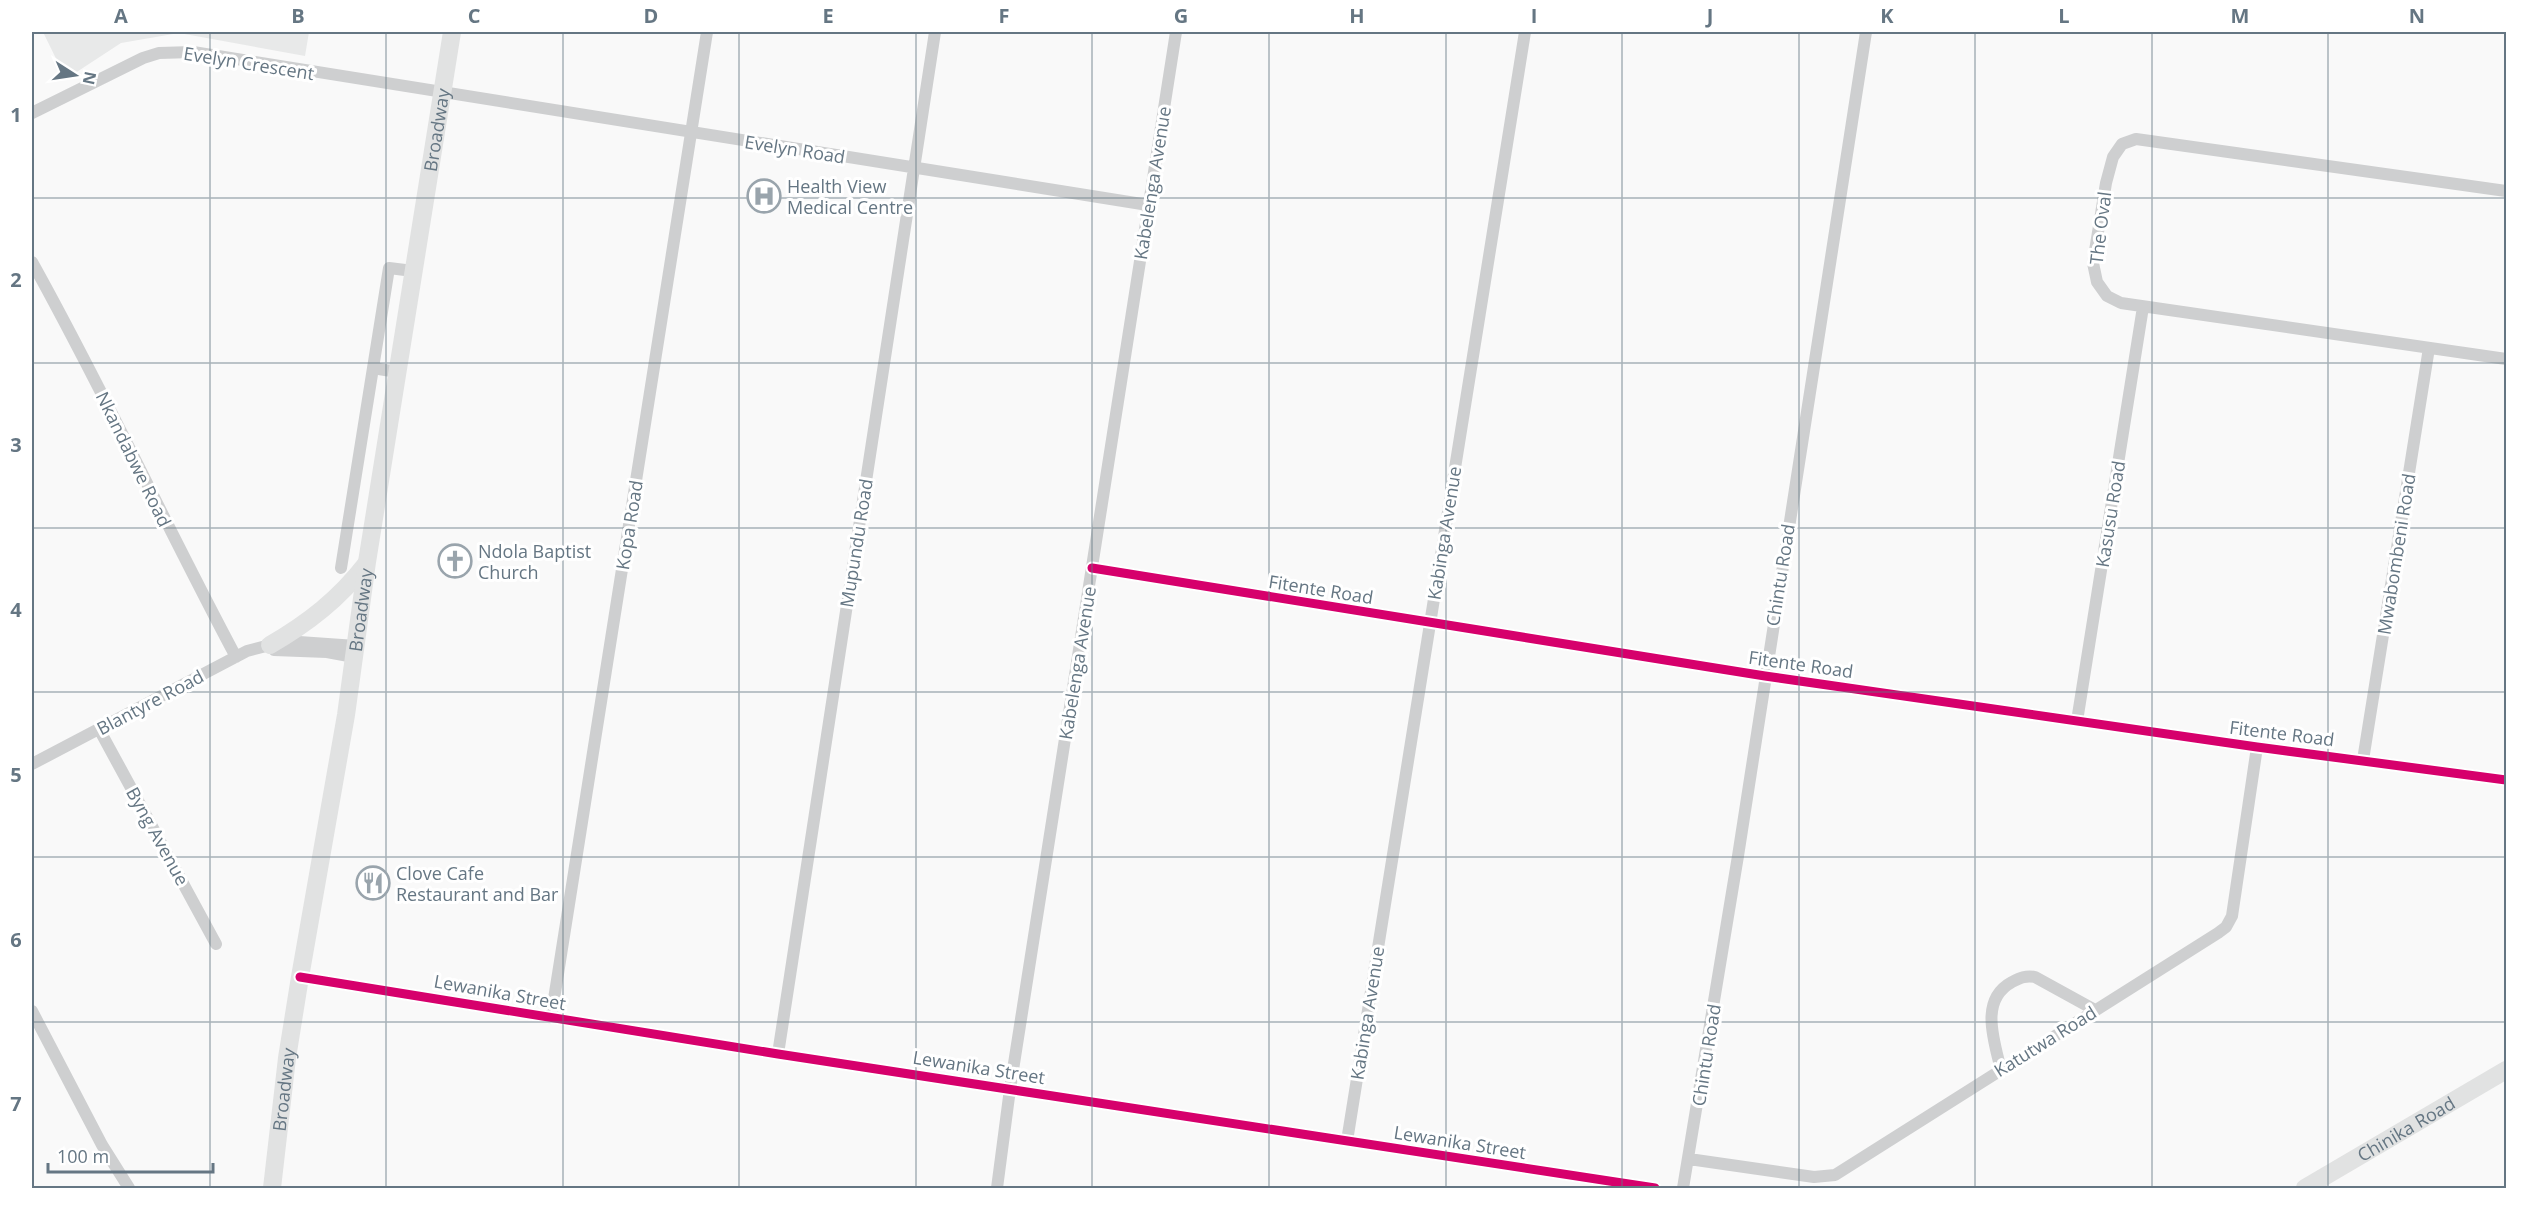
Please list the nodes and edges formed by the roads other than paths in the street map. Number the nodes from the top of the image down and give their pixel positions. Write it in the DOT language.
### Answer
graph roads {
  1 [pos="452,32"];
  2 [pos="707,32"];
  3 [pos="935,32"];
  4 [pos="1176,32"];
  5 [pos="1525,32"];
  6 [pos="1866,32"];
  7 [pos="442,92"];
  8 [pos="32,113"];
  9 [pos="690,133"];
  10 [pos="913,168"];
  11 [pos="2506,191"];
  12 [pos="1148,204"];
  13 [pos="32,262"];
  14 [pos="413,271"];
  15 [pos="2143,307"];
  16 [pos="2429,348"];
  17 [pos="2506,359"];
  18 [pos="373,368"];
  19 [pos="397,372"];
  20 [pos="368,562"];
  21 [pos="341,568"];
  22 [pos="1092,568"];
  23 [pos="1429,623"];
  24 [pos="264,647"];
  25 [pos="355,652"];
  26 [pos="236,657"];
  27 [pos="1765,676"];
  28 [pos="2077,721"];
  29 [pos="99,729"];
  30 [pos="2257,747"];
  31 [pos="2363,760"];
  32 [pos="32,764"];
  33 [pos="2506,780"];
  34 [pos="216,944"];
  35 [pos="300,977"];
  36 [pos="2095,1010"];
  37 [pos="32,1011"];
  38 [pos="551,1018"];
  39 [pos="778,1054"];
  40 [pos="2001,1070"];
  41 [pos="2506,1070"];
  42 [pos="1010,1089"];
  43 [pos="1347,1141"];
  44 [pos="1689,1159"];
  45 [pos="129,1188"];
  46 [pos="272,1188"];
  47 [pos="997,1188"];
  48 [pos="1654,1188"];
  49 [pos="1683,1188"];
  50 [pos="2305,1188"];
  1 -- 7 [label="main road, Broadway"];
  2 -- 9 [label="street, Kopa Road"];
  3 -- 10 [label="street, Mupundu Road"];
  4 -- 12 [label="street, Kabelenga Avenue"];
  5 -- 23 [label="street, Kabinga Avenue"];
  6 -- 27 [label="street, Chintu Road"];
  7 -- 8 [label="street, Evelyn Crescent"];
  7 -- 9 [label="street, Evelyn Road"];
  7 -- 14 [label="main road, Broadway"];
  9 -- 10 [label="street, Evelyn Road"];
  9 -- 38 [label="street, Kopa Road"];
  10 -- 12 [label="street, Evelyn Road"];
  10 -- 39 [label="street, Mupundu Road"];
  11 -- 15 [label="street, The Oval"];
  12 -- 22 [label="street, Kabelenga Avenue"];
  13 -- 26 [label="street, Nkandabwe Road"];
  14 -- 18 [label="street"];
  14 -- 19 [label="main road, Broadway"];
  15 -- 16 [label="street, The Oval"];
  15 -- 28 [label="street, Kasusu Road"];
  16 -- 17 [label="street, The Oval"];
  16 -- 31 [label="street, Mwabombeni Road"];
  18 -- 19 [label="street"];
  18 -- 21 [label="street"];
  19 -- 20 [label="main road, Broadway"];
  20 -- 24 [label="main road"];
  20 -- 25 [label="main road, Broadway"];
  22 -- 23 [label="street, Fitente Road"];
  22 -- 42 [label="street, Kabelenga Avenue"];
  23 -- 27 [label="street, Fitente Road"];
  23 -- 43 [label="street, Kabinga Avenue"];
  24 -- 25 [label="street"];
  24 -- 26 [label="street, Blantyre Road"];
  25 -- 35 [label="main road, Broadway"];
  26 -- 29 [label="street, Blantyre Road"];
  27 -- 28 [label="street, Fitente Road"];
  27 -- 44 [label="street, Chintu Road"];
  28 -- 30 [label="street, Fitente Road"];
  29 -- 32 [label="street, Blantyre Road"];
  29 -- 34 [label="street, Byng Avenue"];
  30 -- 31 [label="street, Fitente Road"];
  30 -- 36 [label="street, Katutwa Road"];
  31 -- 33 [label="street, Fitente Road"];
  35 -- 38 [label="street, Lewanika Street"];
  35 -- 46 [label="main road, Broadway"];
  36 -- 40 [label="street, Katutwa Road"];
  36 -- 40 [label="street"];
  37 -- 45 [label="street"];
  38 -- 39 [label="street, Lewanika Street"];
  39 -- 42 [label="street, Lewanika Street"];
  40 -- 44 [label="street, Katutwa Road"];
  41 -- 50 [label="main road, Chinika Road"];
  42 -- 43 [label="street, Lewanika Street"];
  42 -- 47 [label="street, Kabelenga Avenue"];
  43 -- 48 [label="street, Lewanika Street"];
  44 -- 49 [label="street, Chintu Road"];
}
